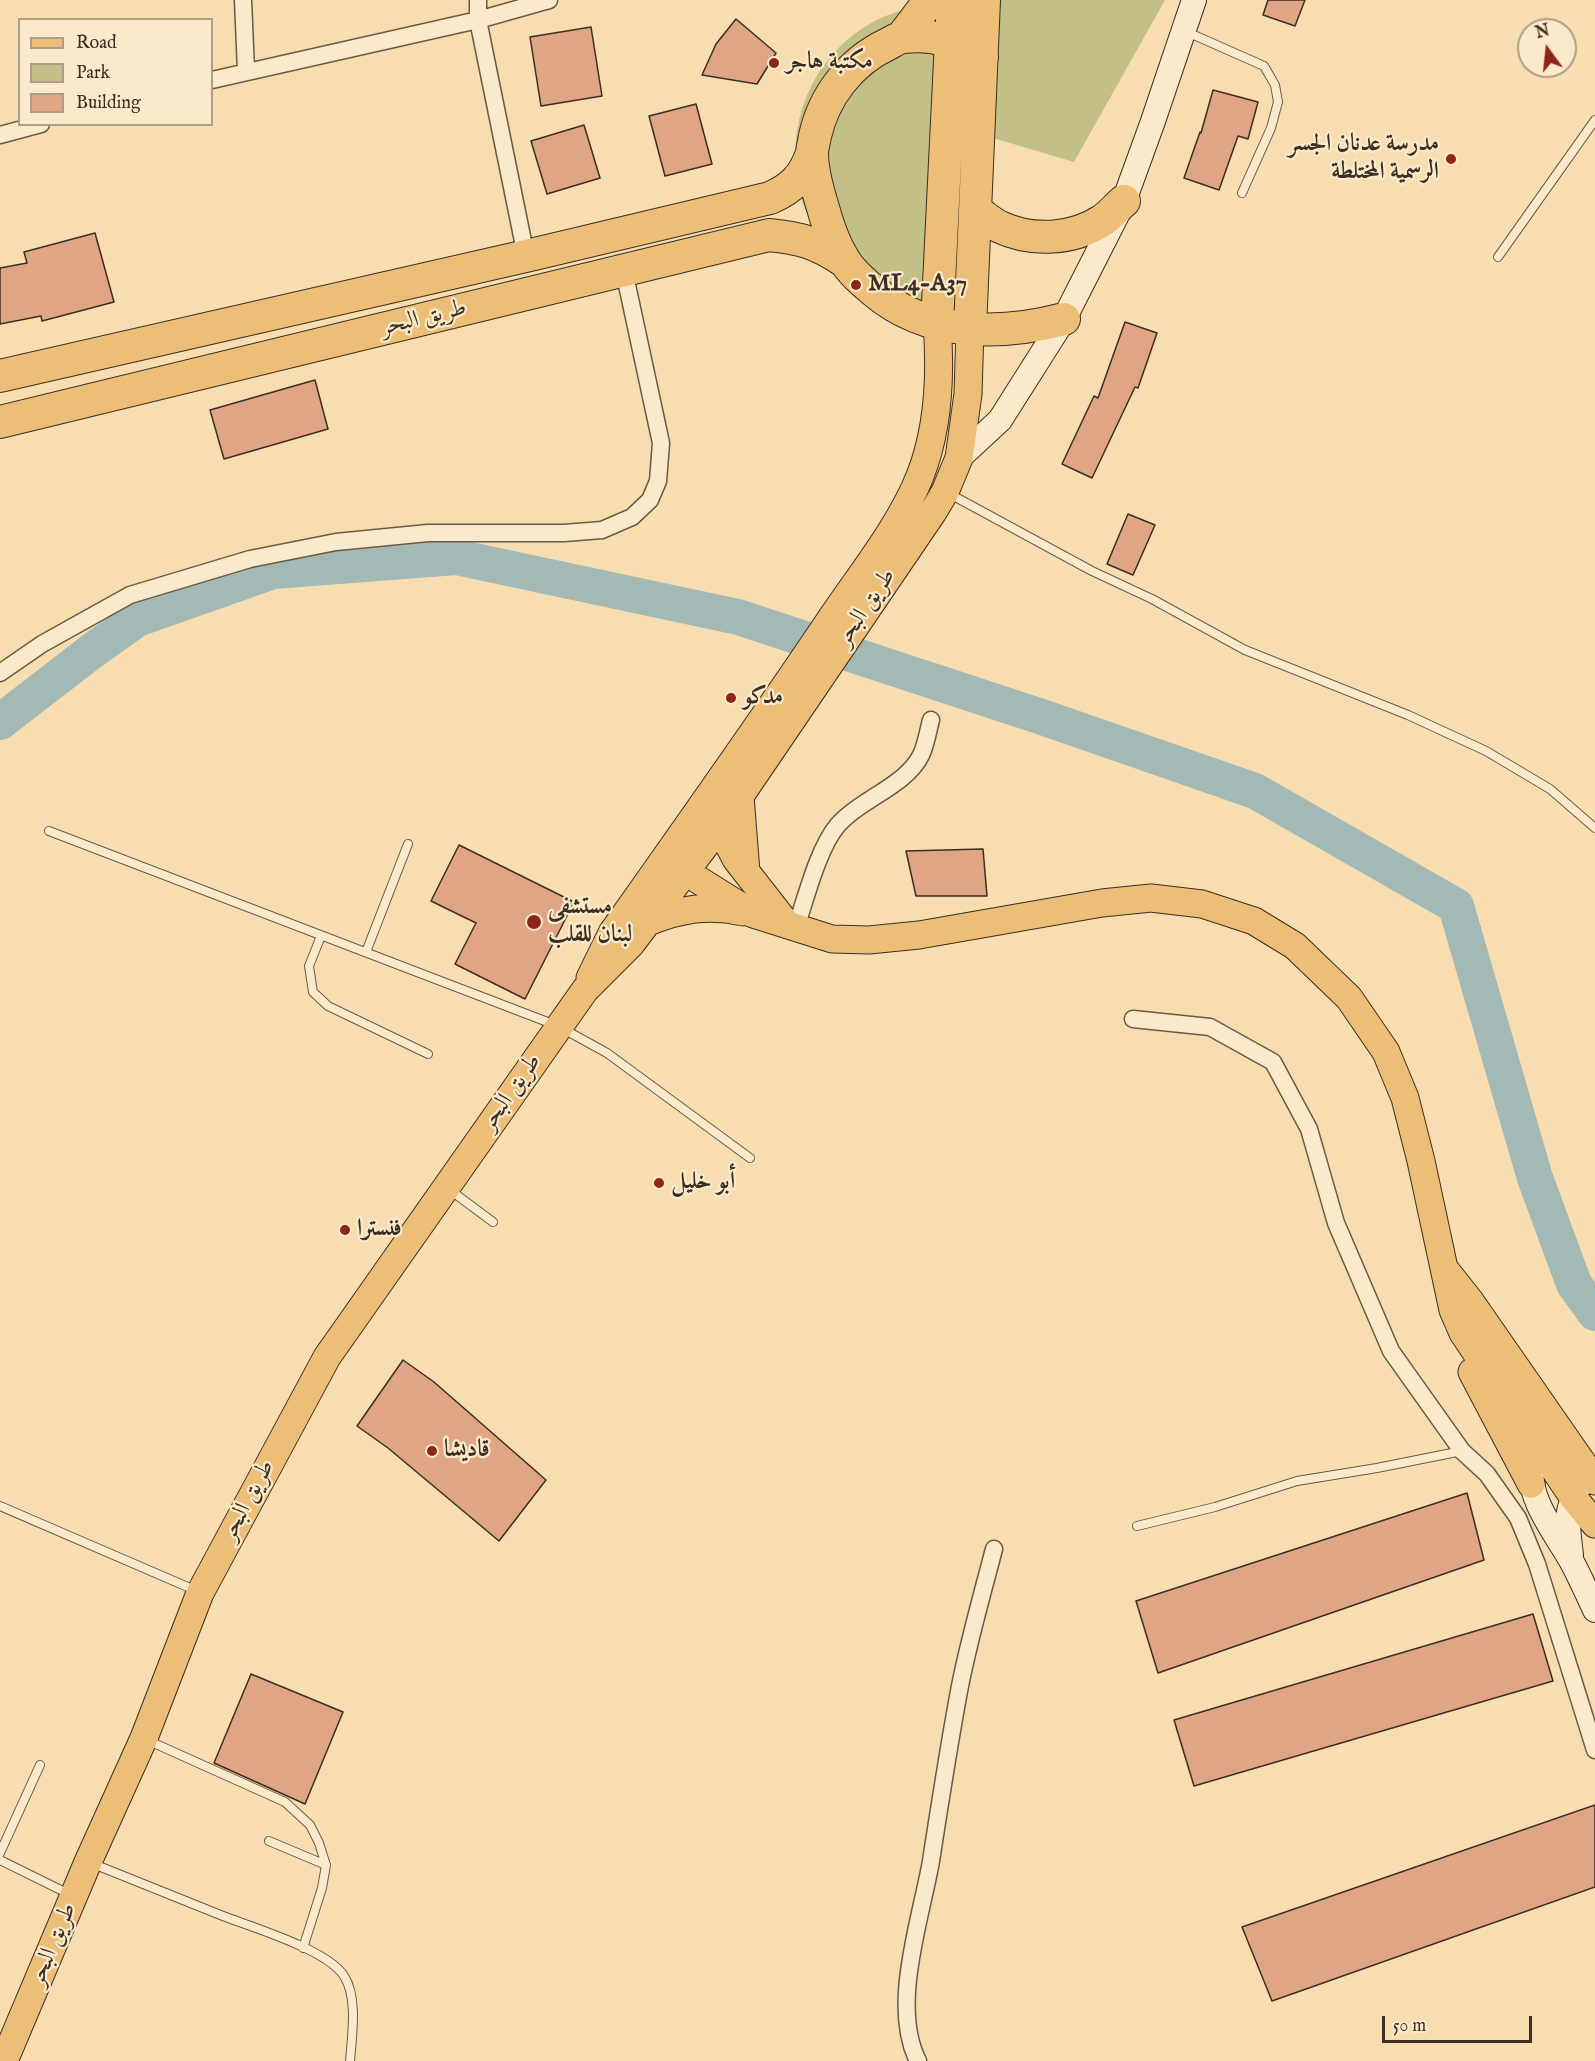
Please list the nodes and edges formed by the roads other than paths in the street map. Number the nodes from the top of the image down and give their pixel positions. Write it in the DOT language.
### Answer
graph roads {
  1 [pos="243,0"];
  2 [pos="478,0"];
  3 [pos="549,0"];
  4 [pos="930,0"];
  5 [pos="953,0"];
  6 [pos="984,0"];
  7 [pos="1194,0"];
  8 [pos="478,20"];
  9 [pos="1184,31"];
  10 [pos="902,37"];
  11 [pos="951,40"];
  12 [pos="982,57"];
  13 [pos="246,71"];
  14 [pos="213,80"];
  15 [pos="1595,120"];
  16 [pos="33,126"];
  17 [pos="0,135"];
  18 [pos="812,153"];
  19 [pos="1242,193"];
  20 [pos="1124,201"];
  21 [pos="976,211"];
  22 [pos="526,256"];
  23 [pos="1498,257"];
  24 [pos="844,261"];
  25 [pos="624,271"];
  26 [pos="938,293"];
  27 [pos="972,293"];
  28 [pos="1064,319"];
  29 [pos="937,324"];
  30 [pos="970,329"];
  31 [pos="0,376"];
  32 [pos="0,422"];
  33 [pos="959,458"];
  34 [pos="945,492"];
  35 [pos="822,653"];
  36 [pos="0,673"];
  37 [pos="931,720"];
  38 [pos="740,796"];
  39 [pos="719,827"];
  40 [pos="1595,828"];
  41 [pos="49,831"];
  42 [pos="408,844"];
  43 [pos="675,865"];
  44 [pos="747,874"];
  45 [pos="753,914"];
  46 [pos="648,922"];
  47 [pos="791,925"];
  48 [pos="321,936"];
  49 [pos="366,952"];
  50 [pos="585,990"];
  51 [pos="1133,1019"];
  52 [pos="558,1026"];
  53 [pos="428,1054"];
  54 [pos="750,1158"];
  55 [pos="447,1188"];
  56 [pos="493,1222"];
  57 [pos="1445,1269"];
  58 [pos="1463,1333"];
  59 [pos="1553,1445"];
  60 [pos="1462,1451"];
  61 [pos="1591,1475"];
  62 [pos="1531,1484"];
  63 [pos="1573,1497"];
  64 [pos="0,1506"];
  65 [pos="1595,1524"];
  66 [pos="1137,1526"];
  67 [pos="994,1549"];
  68 [pos="1572,1563"];
  69 [pos="200,1593"];
  70 [pos="1595,1610"];
  71 [pos="144,1738"];
  72 [pos="1595,1750"];
  73 [pos="40,1765"];
  74 [pos="269,1841"];
  75 [pos="0,1854"];
  76 [pos="0,1860"];
  77 [pos="88,1862"];
  78 [pos="326,1865"];
  79 [pos="75,1896"];
  80 [pos="303,1948"];
  81 [pos="4,2061"];
  82 [pos="350,2061"];
  83 [pos="918,2061"];
  1 -- 13 [label="street"];
  2 -- 8 [label="street"];
  3 -- 8 [label="street"];
  4 -- 10 [label="highway"];
  5 -- 11 [label="highway"];
  6 -- 12 [label="highway, طريق البحر"];
  7 -- 9 [label="street"];
  8 -- 13 [label="street"];
  8 -- 22 [label="street"];
  9 -- 19 [label="lane"];
  9 -- 20 [label="street"];
  10 -- 11 [label="highway, طريق البحر"];
  10 -- 18 [label="highway, طريق البحر"];
  11 -- 12 [label="highway, طريق البحر"];
  11 -- 26 [label="highway"];
  12 -- 21 [label="highway, طريق البحر"];
  13 -- 14 [label="street"];
  15 -- 23 [label="lane"];
  16 -- 17 [label="street"];
  18 -- 22 [label="highway, طريق البحر"];
  18 -- 24 [label="highway, طريق البحر"];
  20 -- 21 [label="highway"];
  20 -- 28 [label="street"];
  21 -- 27 [label="highway, طريق البحر"];
  22 -- 31 [label="highway, طريق البحر"];
  24 -- 25 [label="highway, طريق البحر"];
  24 -- 29 [label="highway, طريق البحر"];
  25 -- 32 [label="highway, طريق البحر"];
  25 -- 36 [label="street"];
  26 -- 27 [label="highway"];
  26 -- 29 [label="highway"];
  27 -- 30 [label="highway, طريق البحر"];
  28 -- 30 [label="highway"];
  28 -- 33 [label="street"];
  29 -- 30 [label="highway"];
  29 -- 35 [label="main road, طريق البحر"];
  30 -- 33 [label="main road, طريق البحر"];
  33 -- 34 [label="main road, طريق البحر"];
  34 -- 35 [label="main road, طريق البحر"];
  34 -- 40 [label="lane"];
  35 -- 38 [label="main road, طريق البحر"];
  35 -- 43 [label="main road, طريق البحر"];
  37 -- 47 [label="street"];
  38 -- 39 [label="main road, طريق البحر"];
  38 -- 44 [label="main road"];
  39 -- 43 [label="main road, طريق البحر"];
  39 -- 44 [label="main road"];
  41 -- 48 [label="lane"];
  42 -- 49 [label="lane"];
  43 -- 45 [label="main road"];
  43 -- 46 [label="main road, طريق البحر"];
  43 -- 50 [label="main road, طريق البحر"];
  44 -- 47 [label="main road"];
  45 -- 46 [label="main road"];
  45 -- 47 [label="main road"];
  46 -- 50 [label="main road, طريق البحر"];
  47 -- 57 [label="main road"];
  48 -- 49 [label="lane"];
  48 -- 53 [label="lane"];
  49 -- 52 [label="lane"];
  50 -- 52 [label="main road, طريق البحر"];
  51 -- 60 [label="street"];
  52 -- 54 [label="lane"];
  52 -- 55 [label="main road, طريق البحر"];
  55 -- 56 [label="lane"];
  55 -- 69 [label="main road, طريق البحر"];
  57 -- 58 [label="main road"];
  57 -- 59 [label="main road"];
  58 -- 59 [label="main road"];
  58 -- 62 [label="main road"];
  59 -- 61 [label="main road"];
  59 -- 62 [label="street"];
  59 -- 63 [label="main road"];
  60 -- 66 [label="lane"];
  60 -- 72 [label="street"];
  61 -- 63 [label="street"];
  62 -- 68 [label="street"];
  63 -- 65 [label="main road"];
  63 -- 68 [label="street"];
  64 -- 69 [label="lane"];
  67 -- 83 [label="street"];
  68 -- 70 [label="street"];
  69 -- 71 [label="main road, طريق البحر"];
  71 -- 77 [label="main road, طريق البحر"];
  71 -- 78 [label="lane"];
  73 -- 75 [label="lane"];
  74 -- 78 [label="lane"];
  76 -- 79 [label="lane"];
  77 -- 79 [label="main road, طريق البحر"];
  77 -- 80 [label="lane"];
  78 -- 80 [label="lane"];
  79 -- 81 [label="main road, طريق البحر"];
  80 -- 82 [label="lane"];
}
